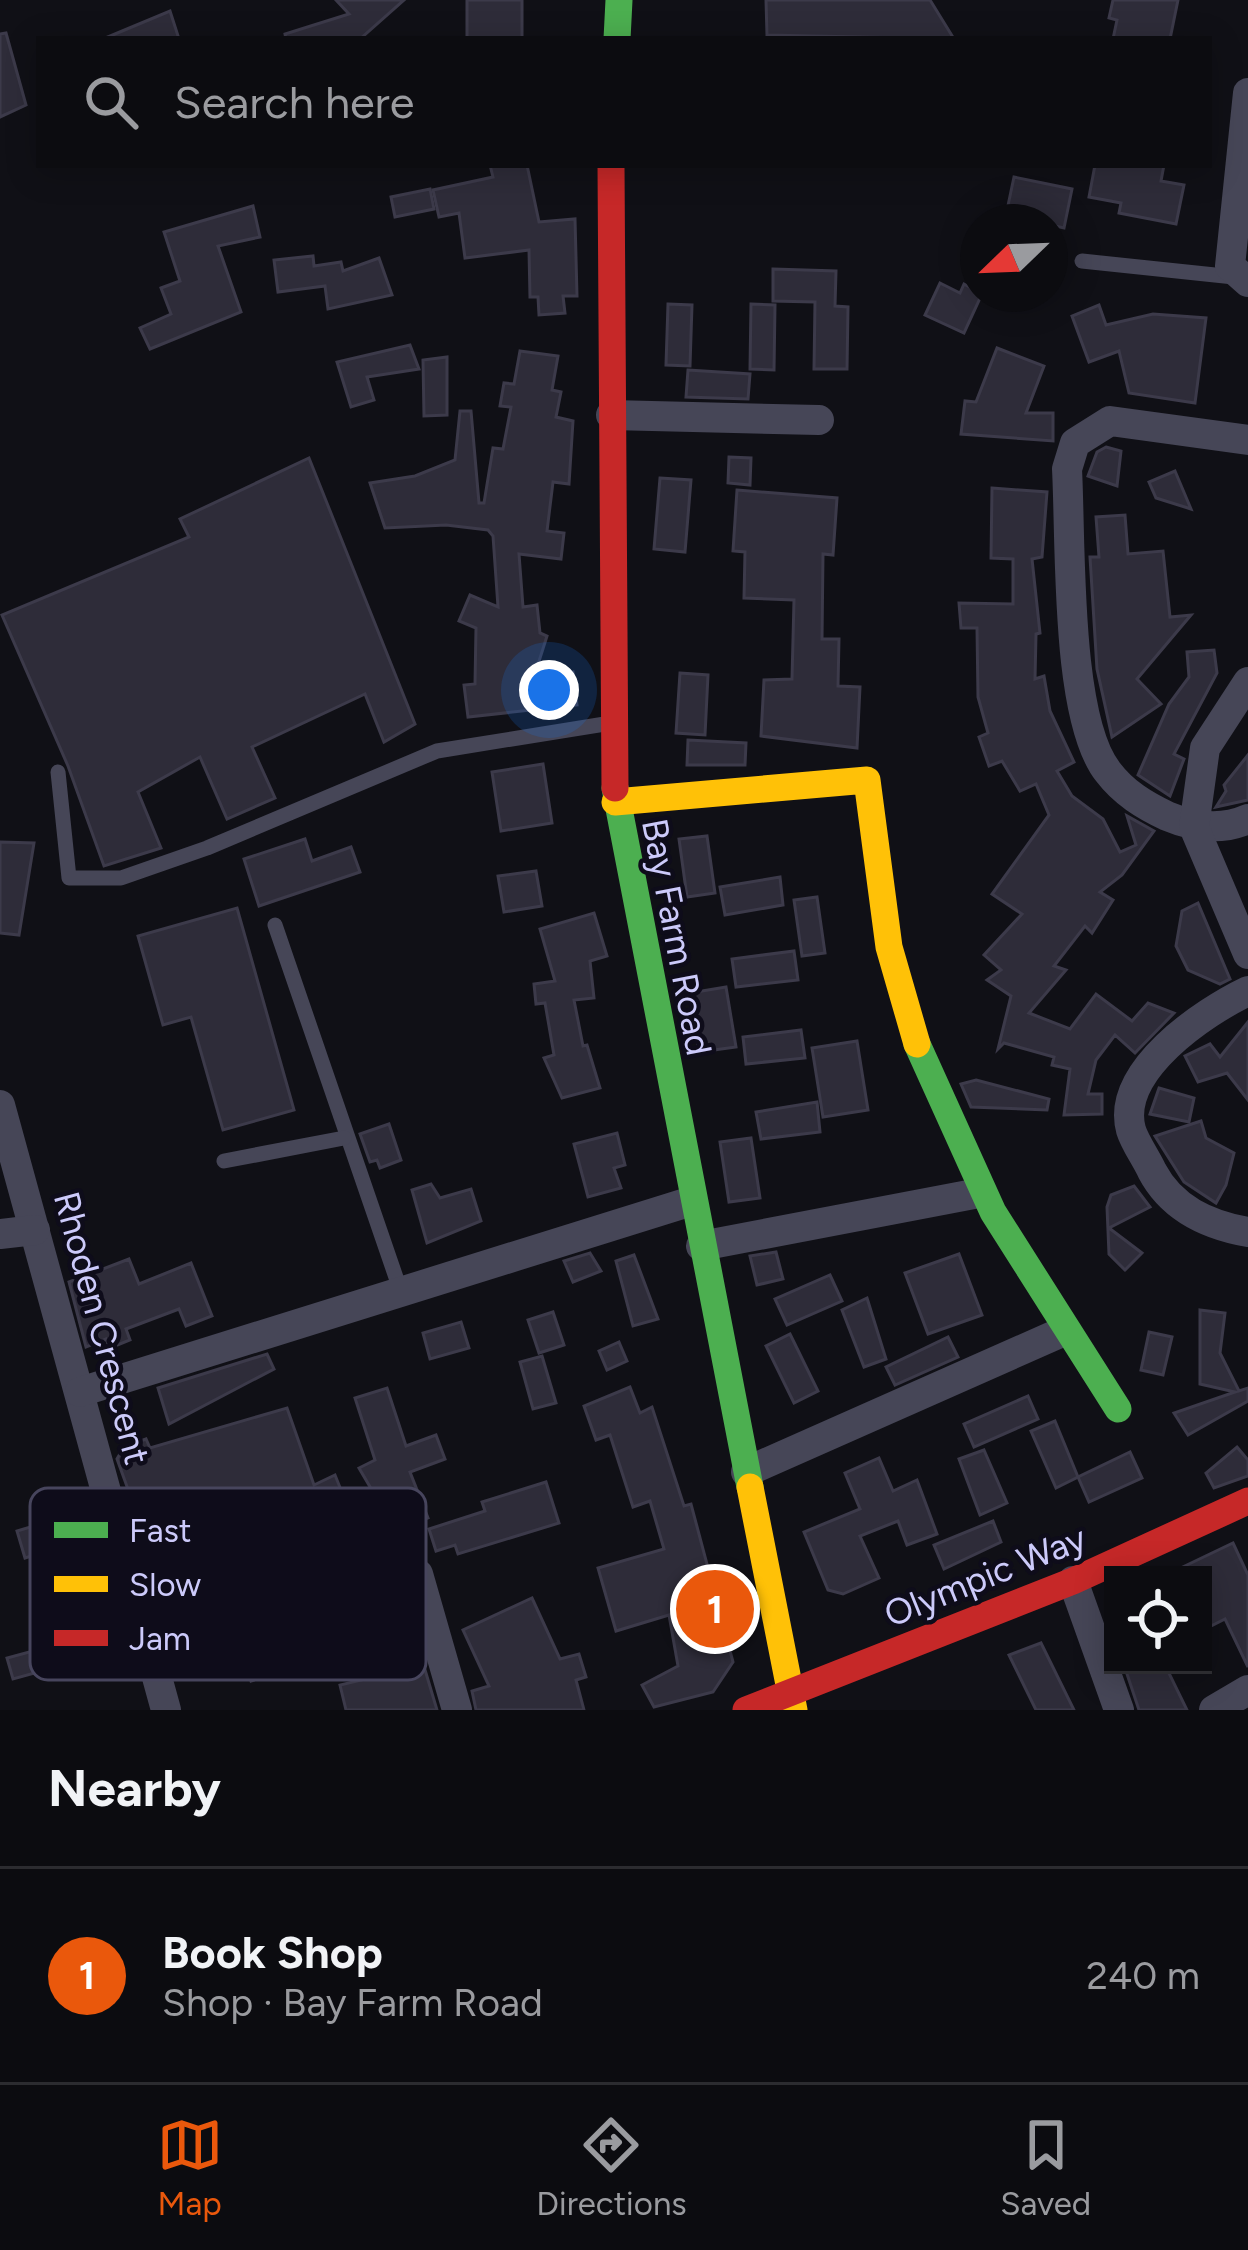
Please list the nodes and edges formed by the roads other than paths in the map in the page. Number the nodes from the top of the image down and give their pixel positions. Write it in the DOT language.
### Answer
graph roads {
  1 [pos="619,0"];
  2 [pos="617,36"];
  3 [pos="1248,93"];
  4 [pos="611,168"];
  5 [pos="1082,261"];
  6 [pos="1243,280"];
  7 [pos="611,415"];
  8 [pos="819,420"];
  9 [pos="1248,440"];
  10 [pos="1248,682"];
  11 [pos="614,723"];
  12 [pos="58,772"];
  13 [pos="615,802"];
  14 [pos="1248,819"];
  15 [pos="1193,827"];
  16 [pos="275,925"];
  17 [pos="1248,954"];
  18 [pos="1248,991"];
  19 [pos="0,1105"];
  20 [pos="344,1138"];
  21 [pos="224,1161"];
  22 [pos="979,1193"];
  23 [pos="692,1201"];
  24 [pos="34,1230"];
  25 [pos="1248,1232"];
  26 [pos="0,1234"];
  27 [pos="701,1246"];
  28 [pos="401,1292"];
  29 [pos="1062,1332"];
  30 [pos="80,1392"];
  31 [pos="1118,1409"];
  32 [pos="746,1472"];
  33 [pos="106,1488"];
  34 [pos="1248,1501"];
  35 [pos="1073,1581"];
  36 [pos="426,1602"];
  37 [pos="158,1680"];
  38 [pos="1248,1690"];
  39 [pos="792,1702"];
  40 [pos="166,1710"];
  41 [pos="457,1710"];
  42 [pos="746,1710"];
  43 [pos="1119,1710"];
  44 [pos="1214,1710"];
  1 -- 2 [label="street"];
  3 -- 6 [label="street"];
  4 -- 7 [label="street, Bay Farm Road"];
  5 -- 6 [label="lane"];
  7 -- 8 [label="street"];
  7 -- 11 [label="street, Bay Farm Road"];
  9 -- 15 [label="street"];
  10 -- 15 [label="street"];
  11 -- 12 [label="lane"];
  11 -- 13 [label="street, Bay Farm Road"];
  13 -- 22 [label="street"];
  13 -- 23 [label="street, Bay Farm Road"];
  14 -- 15 [label="street"];
  15 -- 17 [label="street"];
  16 -- 20 [label="lane"];
  18 -- 25 [label="street"];
  19 -- 24 [label="street, Rhoden Crescent"];
  20 -- 21 [label="lane"];
  20 -- 28 [label="lane"];
  22 -- 27 [label="street"];
  22 -- 29 [label="street"];
  23 -- 27 [label="street, Bay Farm Road"];
  23 -- 28 [label="street"];
  24 -- 26 [label="street"];
  24 -- 30 [label="street, Rhoden Crescent"];
  27 -- 32 [label="street, Bay Farm Road"];
  28 -- 30 [label="street"];
  29 -- 31 [label="street"];
  29 -- 32 [label="street"];
  30 -- 33 [label="street, Rhoden Crescent"];
  32 -- 39 [label="street, Bay Farm Road"];
  34 -- 35 [label="street, Olympic Way"];
  35 -- 39 [label="street, Olympic Way"];
  35 -- 43 [label="street"];
  36 -- 41 [label="street"];
  37 -- 40 [label="street, Rhoden Crescent"];
  38 -- 44 [label="street"];
  39 -- 42 [label="street, Olympic Way"];
}
